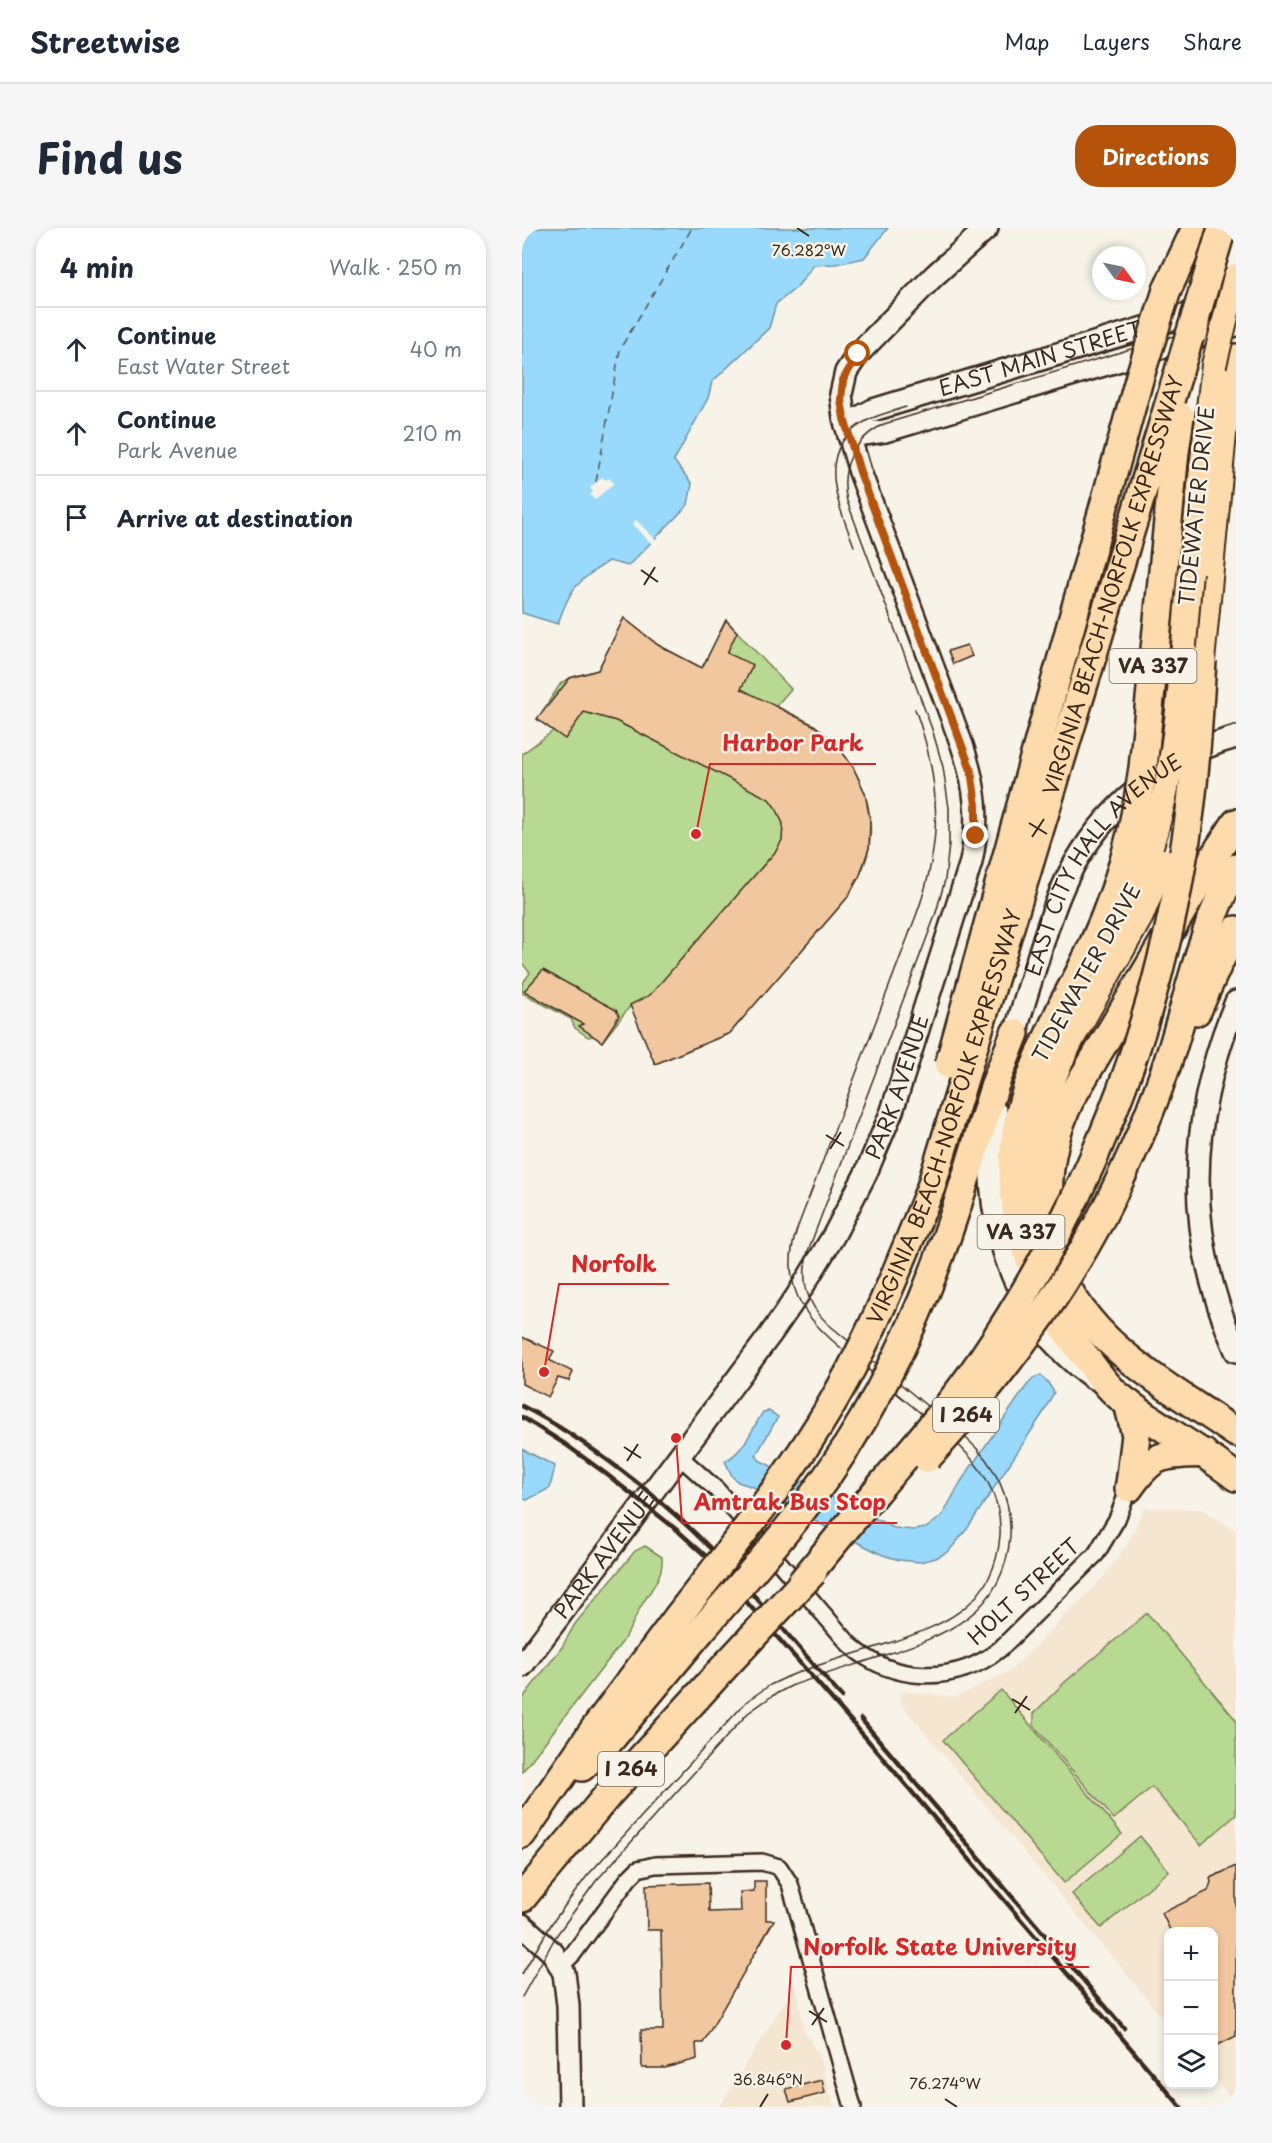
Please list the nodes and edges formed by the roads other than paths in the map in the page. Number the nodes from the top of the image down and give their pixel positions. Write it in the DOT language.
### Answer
graph roads {
  1 [pos="987,228"];
  2 [pos="1196,228"];
  3 [pos="1222,228"];
  4 [pos="1236,276"];
  5 [pos="1236,300"];
  6 [pos="1196,315"];
  7 [pos="1236,325"];
  8 [pos="1230,360"];
  9 [pos="848,431"];
  10 [pos="1200,573"];
  11 [pos="1202,661"];
  12 [pos="1236,737"];
  13 [pos="1236,823"];
  14 [pos="1236,868"];
  15 [pos="1236,930"];
  16 [pos="1236,1002"];
  17 [pos="1072,1009"];
  18 [pos="1015,1033"];
  19 [pos="1153,1103"];
  20 [pos="1058,1268"];
  21 [pos="886,1295"];
  22 [pos="1236,1351"];
  23 [pos="1123,1399"];
  24 [pos="1236,1432"];
  25 [pos="1204,1453"];
  26 [pos="679,1456"];
  27 [pos="1236,1477"];
  28 [pos="1129,1488"];
  29 [pos="801,1583"];
  30 [pos="688,1626"];
  31 [pos="522,1666"];
  32 [pos="529,1823"];
  33 [pos="530,1888"];
  34 [pos="522,1925"];
  35 [pos="561,1966"];
  36 [pos="570,2107"];
  37 [pos="853,2107"];
  1 -- 9 [label="main road, PARK AVENUE"];
  2 -- 21 [label="highway, bridge"];
  3 -- 6 [label="highway, I 264, bridge"];
  4 -- 8 [label="main road, TIDEWATER DRIVE, bridge"];
  5 -- 9 [label="main road, EAST MAIN STREET"];
  6 -- 17 [label="highway, VA 337, bridge"];
  6 -- 21 [label="highway, VIRGINIA BEACH-NORFOLK EXPRESSWAY / I 264, bridge"];
  7 -- 9 [label="main road, EAST MAIN STREET"];
  8 -- 10 [label="main road, TIDEWATER DRIVE"];
  9 -- 26 [label="main road, PARK AVENUE"];
  10 -- 11 [label="main road, TIDEWATER DRIVE"];
  10 -- 17 [label="main road, TIDEWATER DRIVE, bridge"];
  11 -- 17 [label="main road, TIDEWATER DRIVE, bridge"];
  11 -- 29 [label="highway, bridge"];
  12 -- 18 [label="main road, EAST CITY HALL AVENUE"];
  13 -- 20 [label="highway, VA 337"];
  14 -- 19 [label="highway, I 264"];
  15 -- 19 [label="highway"];
  16 -- 22 [label="main road"];
  17 -- 20 [label="main road, TIDEWATER DRIVE"];
  17 -- 23 [label="highway, TIDEWATER DRIVE / VA 337"];
  18 -- 23 [label="main road, EAST CITY HALL AVENUE"];
  18 -- 30 [label="highway, bridge"];
  19 -- 29 [label="highway, I 264, bridge"];
  20 -- 24 [label="highway, TIDEWATER DRIVE / VA 337"];
  21 -- 30 [label="highway, VIRGINIA BEACH-NORFOLK EXPRESSWAY / I 264, bridge"];
  23 -- 25 [label="highway, TIDEWATER DRIVE / VA 337"];
  23 -- 28 [label="highway"];
  25 -- 27 [label="highway, TIDEWATER DRIVE / VA 337"];
  25 -- 28 [label="highway"];
  26 -- 28 [label="street, HOLT STREET"];
  26 -- 31 [label="main road, PARK AVENUE"];
  29 -- 33 [label="highway, I 264, bridge"];
  30 -- 32 [label="highway, VIRGINIA BEACH-NORFOLK EXPRESSWAY / I 264"];
  34 -- 35 [label="main road"];
  35 -- 36 [label="main road"];
  35 -- 37 [label="street"];
}
